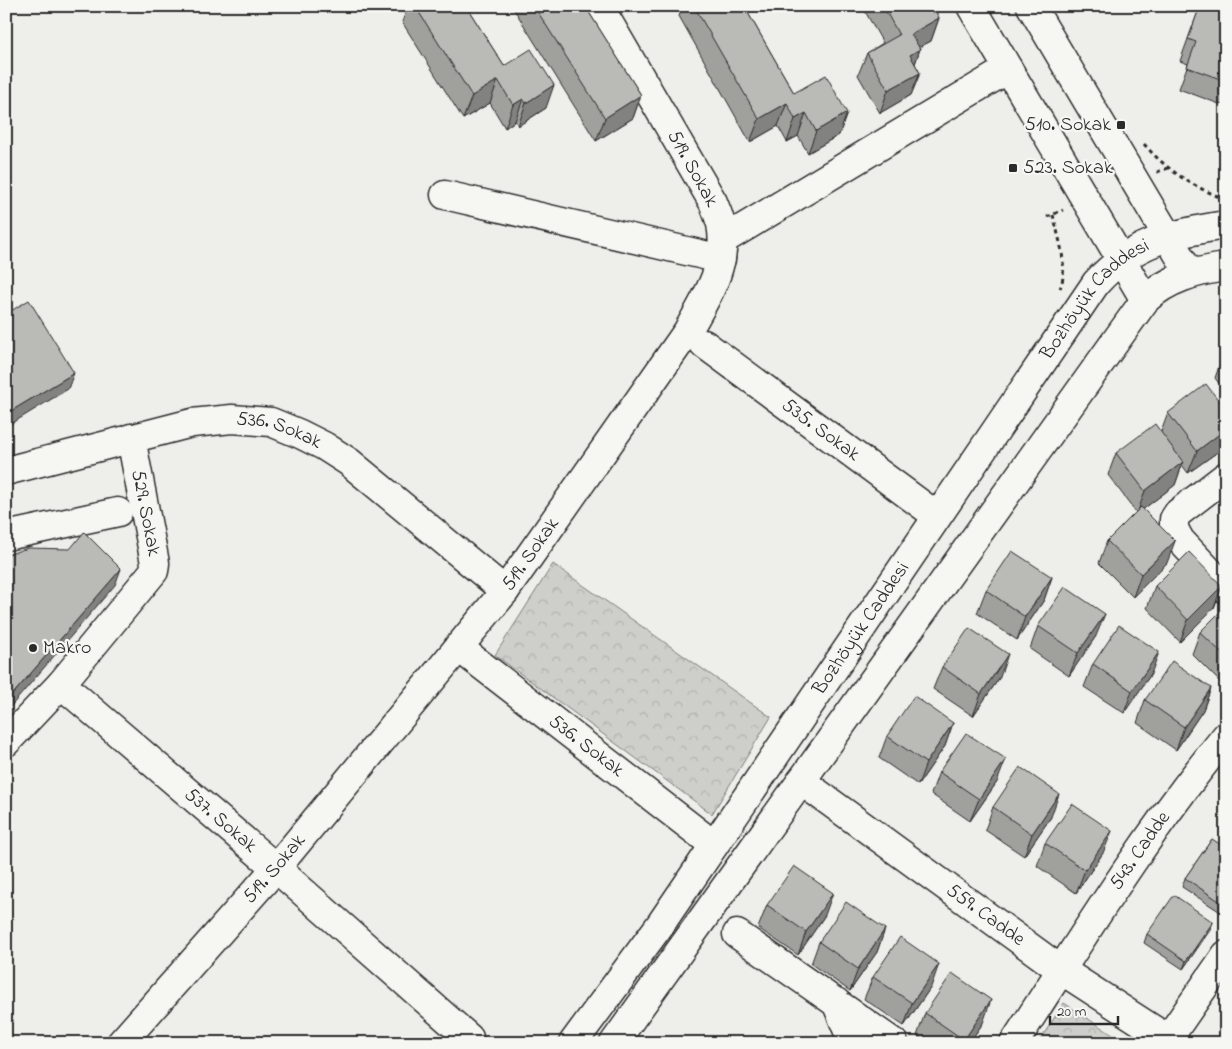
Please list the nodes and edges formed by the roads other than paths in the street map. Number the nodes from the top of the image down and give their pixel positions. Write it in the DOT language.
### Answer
graph roads {
  1 [pos="599,6"];
  2 [pos="971,6"];
  3 [pos="1031,6"];
  4 [pos="1008,69"];
  5 [pos="445,195"];
  6 [pos="1226,225"];
  7 [pos="1168,236"];
  8 [pos="722,249"];
  9 [pos="1121,260"];
  10 [pos="1226,267"];
  11 [pos="1190,274"];
  12 [pos="1145,300"];
  13 [pos="704,344"];
  14 [pos="131,438"];
  15 [pos="6,471"];
  16 [pos="1226,476"];
  17 [pos="118,512"];
  18 [pos="937,516"];
  19 [pos="6,536"];
  20 [pos="1226,589"];
  21 [pos="505,590"];
  22 [pos="458,647"];
  23 [pos="61,684"];
  24 [pos="1226,736"];
  25 [pos="6,742"];
  26 [pos="801,781"];
  27 [pos="714,845"];
  28 [pos="276,868"];
  29 [pos="737,934"];
  30 [pos="1226,955"];
  31 [pos="1061,970"];
  32 [pos="836,1002"];
  33 [pos="469,1038"];
  34 [pos="1171,1041"];
  35 [pos="121,1043"];
  36 [pos="573,1043"];
  37 [pos="614,1043"];
  38 [pos="853,1043"];
  39 [pos="894,1043"];
  40 [pos="1014,1043"];
  1 -- 8 [label="street, 519. Sokak"];
  2 -- 4 [label="street"];
  3 -- 7 [label="street"];
  4 -- 8 [label="street"];
  4 -- 9 [label="street"];
  5 -- 8 [label="street"];
  6 -- 7 [label="street, Bozhöyük Caddesi"];
  7 -- 9 [label="street, Bozhöyük Caddesi"];
  7 -- 11 [label="street"];
  8 -- 21 [label="street, 519. Sokak"];
  9 -- 12 [label="street"];
  9 -- 18 [label="street, Bozhöyük Caddesi"];
  10 -- 11 [label="street, Bozhöyük Caddesi"];
  11 -- 12 [label="street, Bozhöyük Caddesi"];
  12 -- 26 [label="street, Bozhöyük Caddesi"];
  13 -- 18 [label="street, 535. Sokak"];
  14 -- 15 [label="street, 536. Sokak"];
  14 -- 21 [label="street, 536. Sokak"];
  14 -- 23 [label="street, 529. Sokak"];
  16 -- 20 [label="street"];
  17 -- 19 [label="street"];
  18 -- 27 [label="street, Bozhöyük Caddesi"];
  21 -- 22 [label="street, 519. Sokak"];
  22 -- 27 [label="street, 536. Sokak"];
  22 -- 28 [label="street, 519. Sokak"];
  23 -- 25 [label="street, 529. Sokak"];
  23 -- 28 [label="street, 537. Sokak"];
  24 -- 31 [label="street, 543. Cadde"];
  26 -- 31 [label="street, 559. Cadde"];
  26 -- 37 [label="street, Bozhöyük Caddesi"];
  27 -- 36 [label="street, Bozhöyük Caddesi"];
  28 -- 33 [label="street, 537. Sokak"];
  28 -- 35 [label="street, 519. Sokak"];
  29 -- 32 [label="street"];
  30 -- 34 [label="street"];
  31 -- 34 [label="street, 559. Cadde"];
  31 -- 40 [label="street, 543. Cadde"];
  32 -- 38 [label="street"];
  32 -- 39 [label="street"];
}
